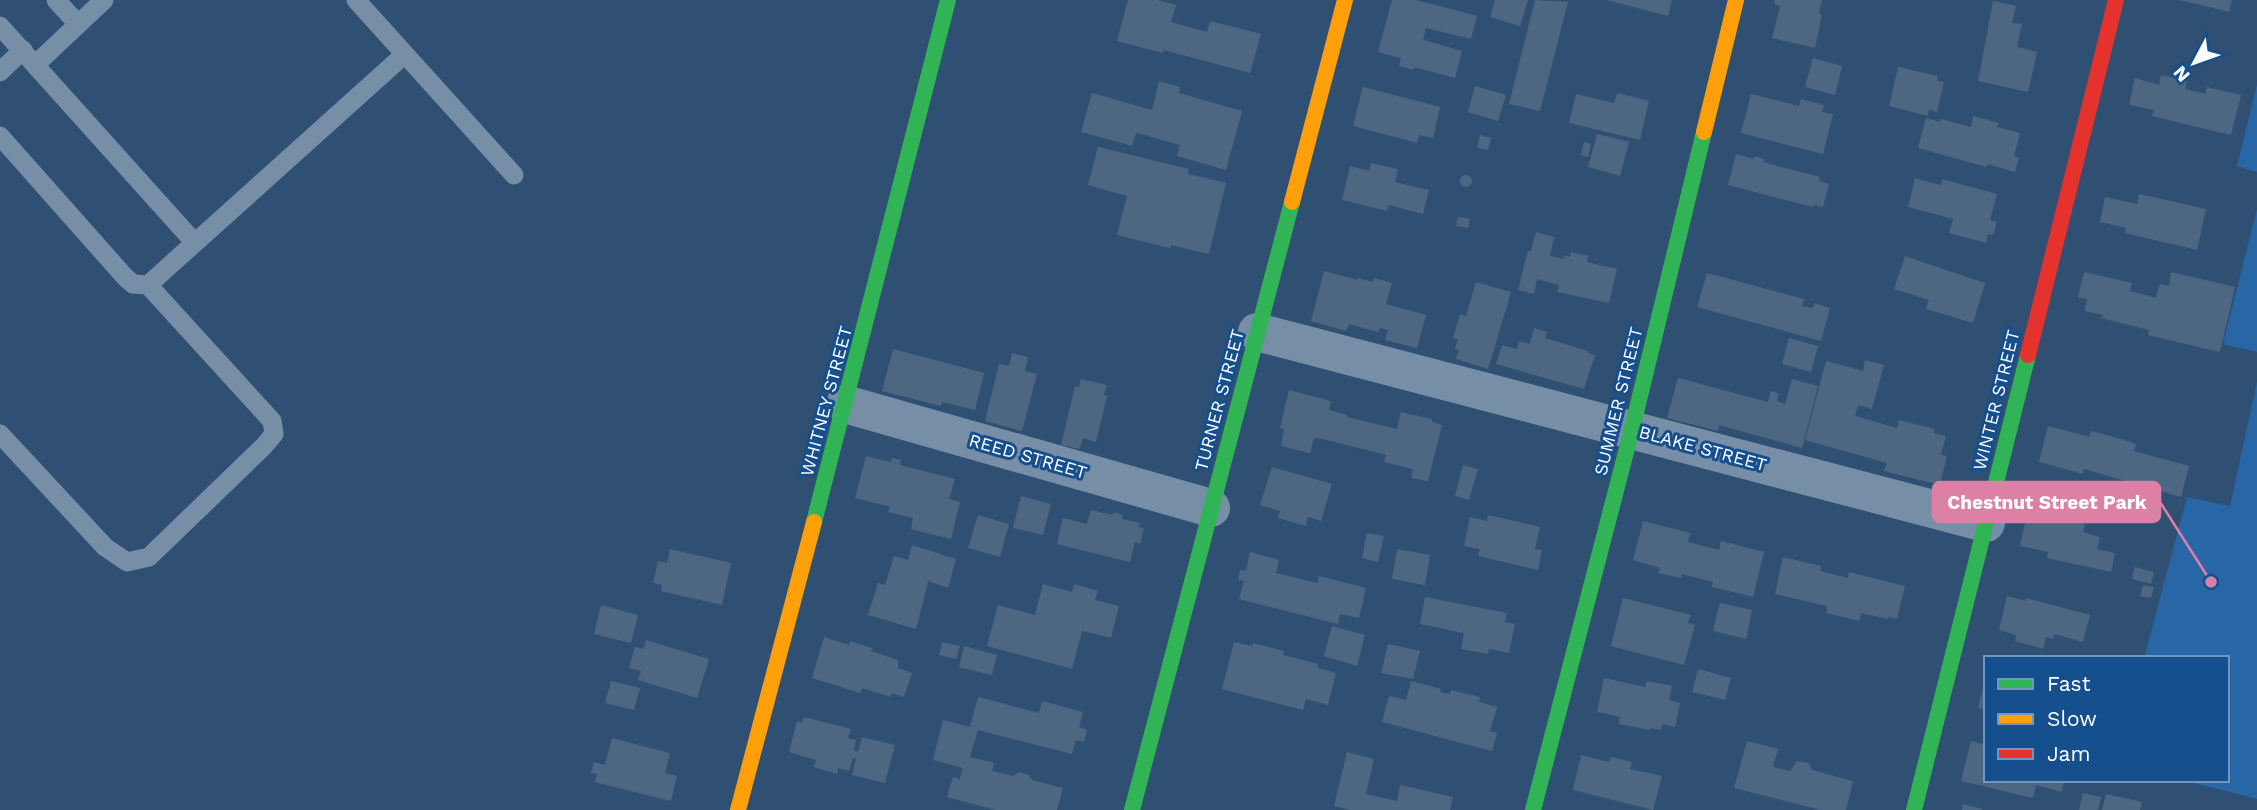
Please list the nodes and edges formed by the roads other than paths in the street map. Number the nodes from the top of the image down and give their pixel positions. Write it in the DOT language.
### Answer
graph roads {
  1 [pos="56,0"];
  2 [pos="104,0"];
  3 [pos="356,0"];
  4 [pos="948,0"];
  5 [pos="1345,0"];
  6 [pos="1736,0"];
  7 [pos="2116,0"];
  8 [pos="78,24"];
  9 [pos="0,26"];
  10 [pos="405,54"];
  11 [pos="29,57"];
  12 [pos="0,72"];
  13 [pos="0,136"];
  14 [pos="514,175"];
  15 [pos="195,243"];
  16 [pos="148,285"];
  17 [pos="1257,332"];
  18 [pos="845,404"];
  19 [pos="1632,429"];
  20 [pos="0,434"];
  21 [pos="1211,508"];
  22 [pos="1986,523"];
  23 [pos="738,810"];
  24 [pos="1132,810"];
  25 [pos="1533,810"];
  26 [pos="1914,810"];
  1 -- 8 [label="lane"];
  2 -- 8 [label="lane"];
  3 -- 10 [label="lane"];
  4 -- 18 [label="street, WHITNEY STREET"];
  5 -- 17 [label="street, TURNER STREET"];
  6 -- 19 [label="street, SUMMER STREET"];
  7 -- 22 [label="street, WINTER STREET"];
  8 -- 11 [label="lane"];
  9 -- 11 [label="lane"];
  10 -- 14 [label="lane"];
  10 -- 15 [label="lane"];
  11 -- 12 [label="lane"];
  11 -- 15 [label="lane"];
  13 -- 16 [label="lane"];
  15 -- 16 [label="lane"];
  16 -- 20 [label="lane"];
  17 -- 19 [label="street, BLAKE STREET"];
  17 -- 21 [label="street, TURNER STREET"];
  18 -- 21 [label="street, REED STREET"];
  18 -- 23 [label="street, WHITNEY STREET"];
  19 -- 22 [label="street, BLAKE STREET"];
  19 -- 25 [label="street, SUMMER STREET"];
  21 -- 24 [label="street, TURNER STREET"];
  22 -- 26 [label="street, WINTER STREET"];
}
